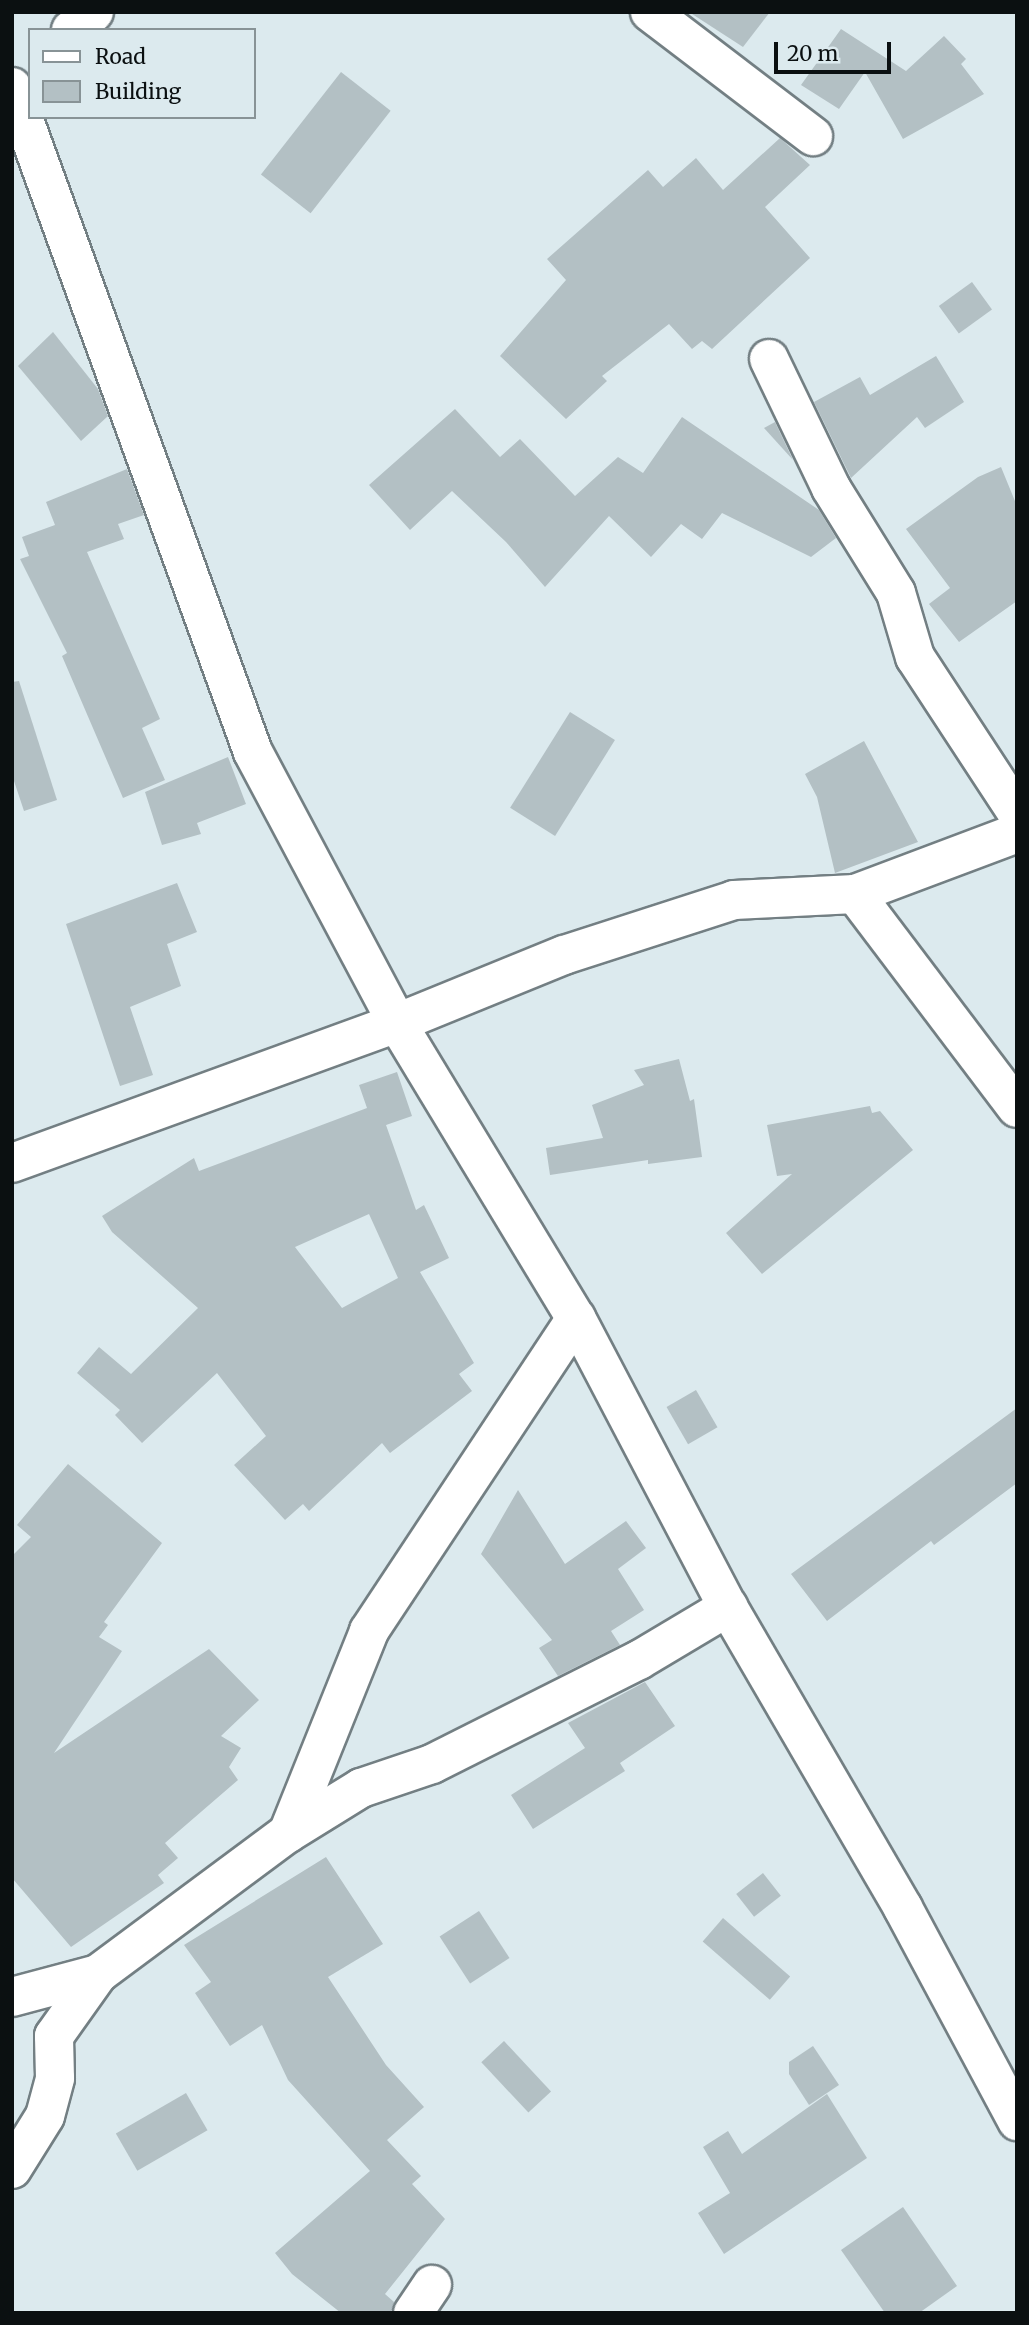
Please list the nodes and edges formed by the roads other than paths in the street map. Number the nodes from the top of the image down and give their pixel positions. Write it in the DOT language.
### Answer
graph roads {
  1 [pos="94,12"];
  2 [pos="650,12"];
  3 [pos="74,28"];
  4 [pos="28,62"];
  5 [pos="12,74"];
  6 [pos="12,87"];
  7 [pos="813,136"];
  8 [pos="769,359"];
  9 [pos="1017,813"];
  10 [pos="1017,833"];
  11 [pos="855,894"];
  12 [pos="397,1023"];
  13 [pos="1017,1108"];
  14 [pos="12,1163"];
  15 [pos="576,1318"];
  16 [pos="727,1607"];
  17 [pos="288,1833"];
  18 [pos="98,1974"];
  19 [pos="12,1997"];
  20 [pos="1017,2121"];
  21 [pos="12,2169"];
  1 -- 3 [label="street"];
  2 -- 7 [label="street"];
  4 -- 5 [label="street"];
  6 -- 12 [label="street"];
  8 -- 9 [label="street"];
  10 -- 11 [label="street"];
  11 -- 12 [label="street"];
  11 -- 13 [label="street"];
  12 -- 14 [label="street"];
  12 -- 15 [label="street"];
  15 -- 16 [label="street"];
  15 -- 17 [label="street"];
  16 -- 17 [label="street"];
  16 -- 20 [label="street"];
  17 -- 18 [label="street"];
  18 -- 19 [label="street"];
  18 -- 21 [label="street"];
}
